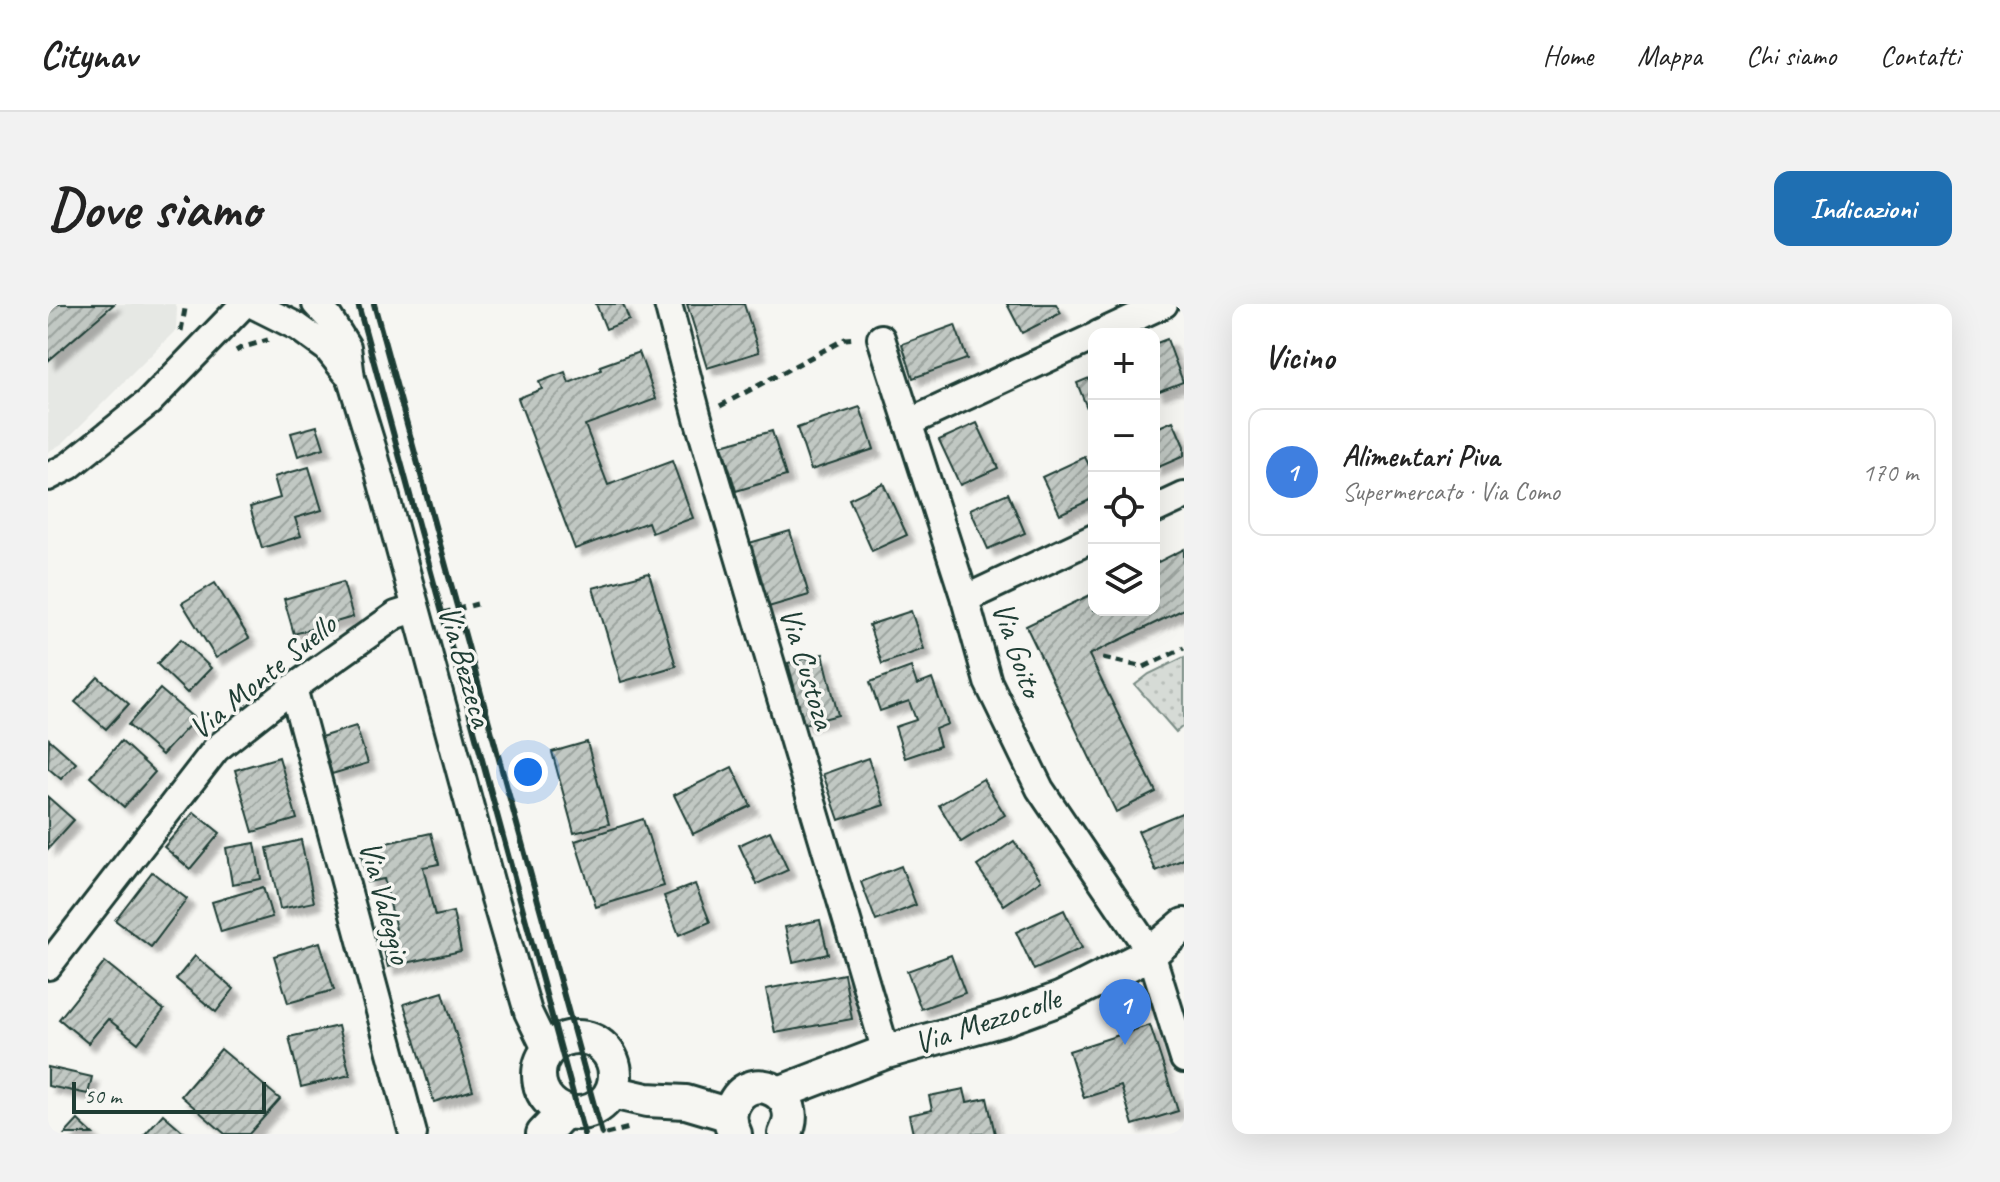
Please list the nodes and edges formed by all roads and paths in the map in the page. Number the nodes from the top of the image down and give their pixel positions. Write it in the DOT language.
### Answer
graph roads {
  1 [pos="316,304"];
  2 [pos="668,304"];
  3 [pos="1164,304"];
  4 [pos="252,305"];
  5 [pos="1112,328"];
  6 [pos="281,337"];
  7 [pos="881,338"];
  8 [pos="1088,339"];
  9 [pos="228,357"];
  10 [pos="351,378"];
  11 [pos="698,418"];
  12 [pos="908,423"];
  13 [pos="48,477"];
  14 [pos="1184,496"];
  15 [pos="1160,507"];
  16 [pos="1088,541"];
  17 [pos="965,599"];
  18 [pos="477,604"];
  19 [pos="417,614"];
  20 [pos="1184,648"];
  21 [pos="1103,658"];
  22 [pos="293,688"];
  23 [pos="1184,925"];
  24 [pos="1151,953"];
  25 [pos="48,966"];
  26 [pos="547,1051"];
  27 [pos="886,1052"];
  28 [pos="1184,1059"];
  29 [pos="612,1092"];
  30 [pos="779,1093"];
  31 [pos="554,1123"];
  32 [pos="732,1125"];
  33 [pos="413,1134"];
  34 [pos="785,1134"];
  1 -- 10 [label="street, Via Bezzeca"];
  2 -- 11 [label="street, Via Custoza"];
  3 -- 5 [label="street"];
  4 -- 10 [label="street"];
  4 -- 13 [label="street"];
  6 -- 9 [label="path"];
  7 -- 11 [label="path"];
  7 -- 12 [label="street, Via Goito"];
  8 -- 12 [label="street"];
  10 -- 19 [label="street, Via Bezzeca"];
  11 -- 27 [label="street, Via Custoza"];
  12 -- 17 [label="street, Via Goito"];
  14 -- 15 [label="street"];
  16 -- 17 [label="street"];
  17 -- 24 [label="street, Via Goito"];
  18 -- 19 [label="path"];
  19 -- 22 [label="street, Via Monte Suello"];
  19 -- 26 [label="street, Via Bezzeca"];
  20 -- 21 [label="path"];
  22 -- 25 [label="street, Via Monte Suello"];
  22 -- 33 [label="street, Via Valeggio"];
  23 -- 24 [label="street, Via Mezzocolle"];
  24 -- 27 [label="street, Via Mezzocolle"];
  24 -- 28 [label="street, Via Goito"];
  26 -- 29 [label="street"];
  26 -- 31 [label="street"];
  27 -- 30 [label="street, Via Mezzocolle"];
  29 -- 31 [label="street"];
  29 -- 32 [label="street, Via Mezzocolle"];
  30 -- 32 [label="street, Via Mezzocolle"];
  30 -- 34 [label="street"];
}
